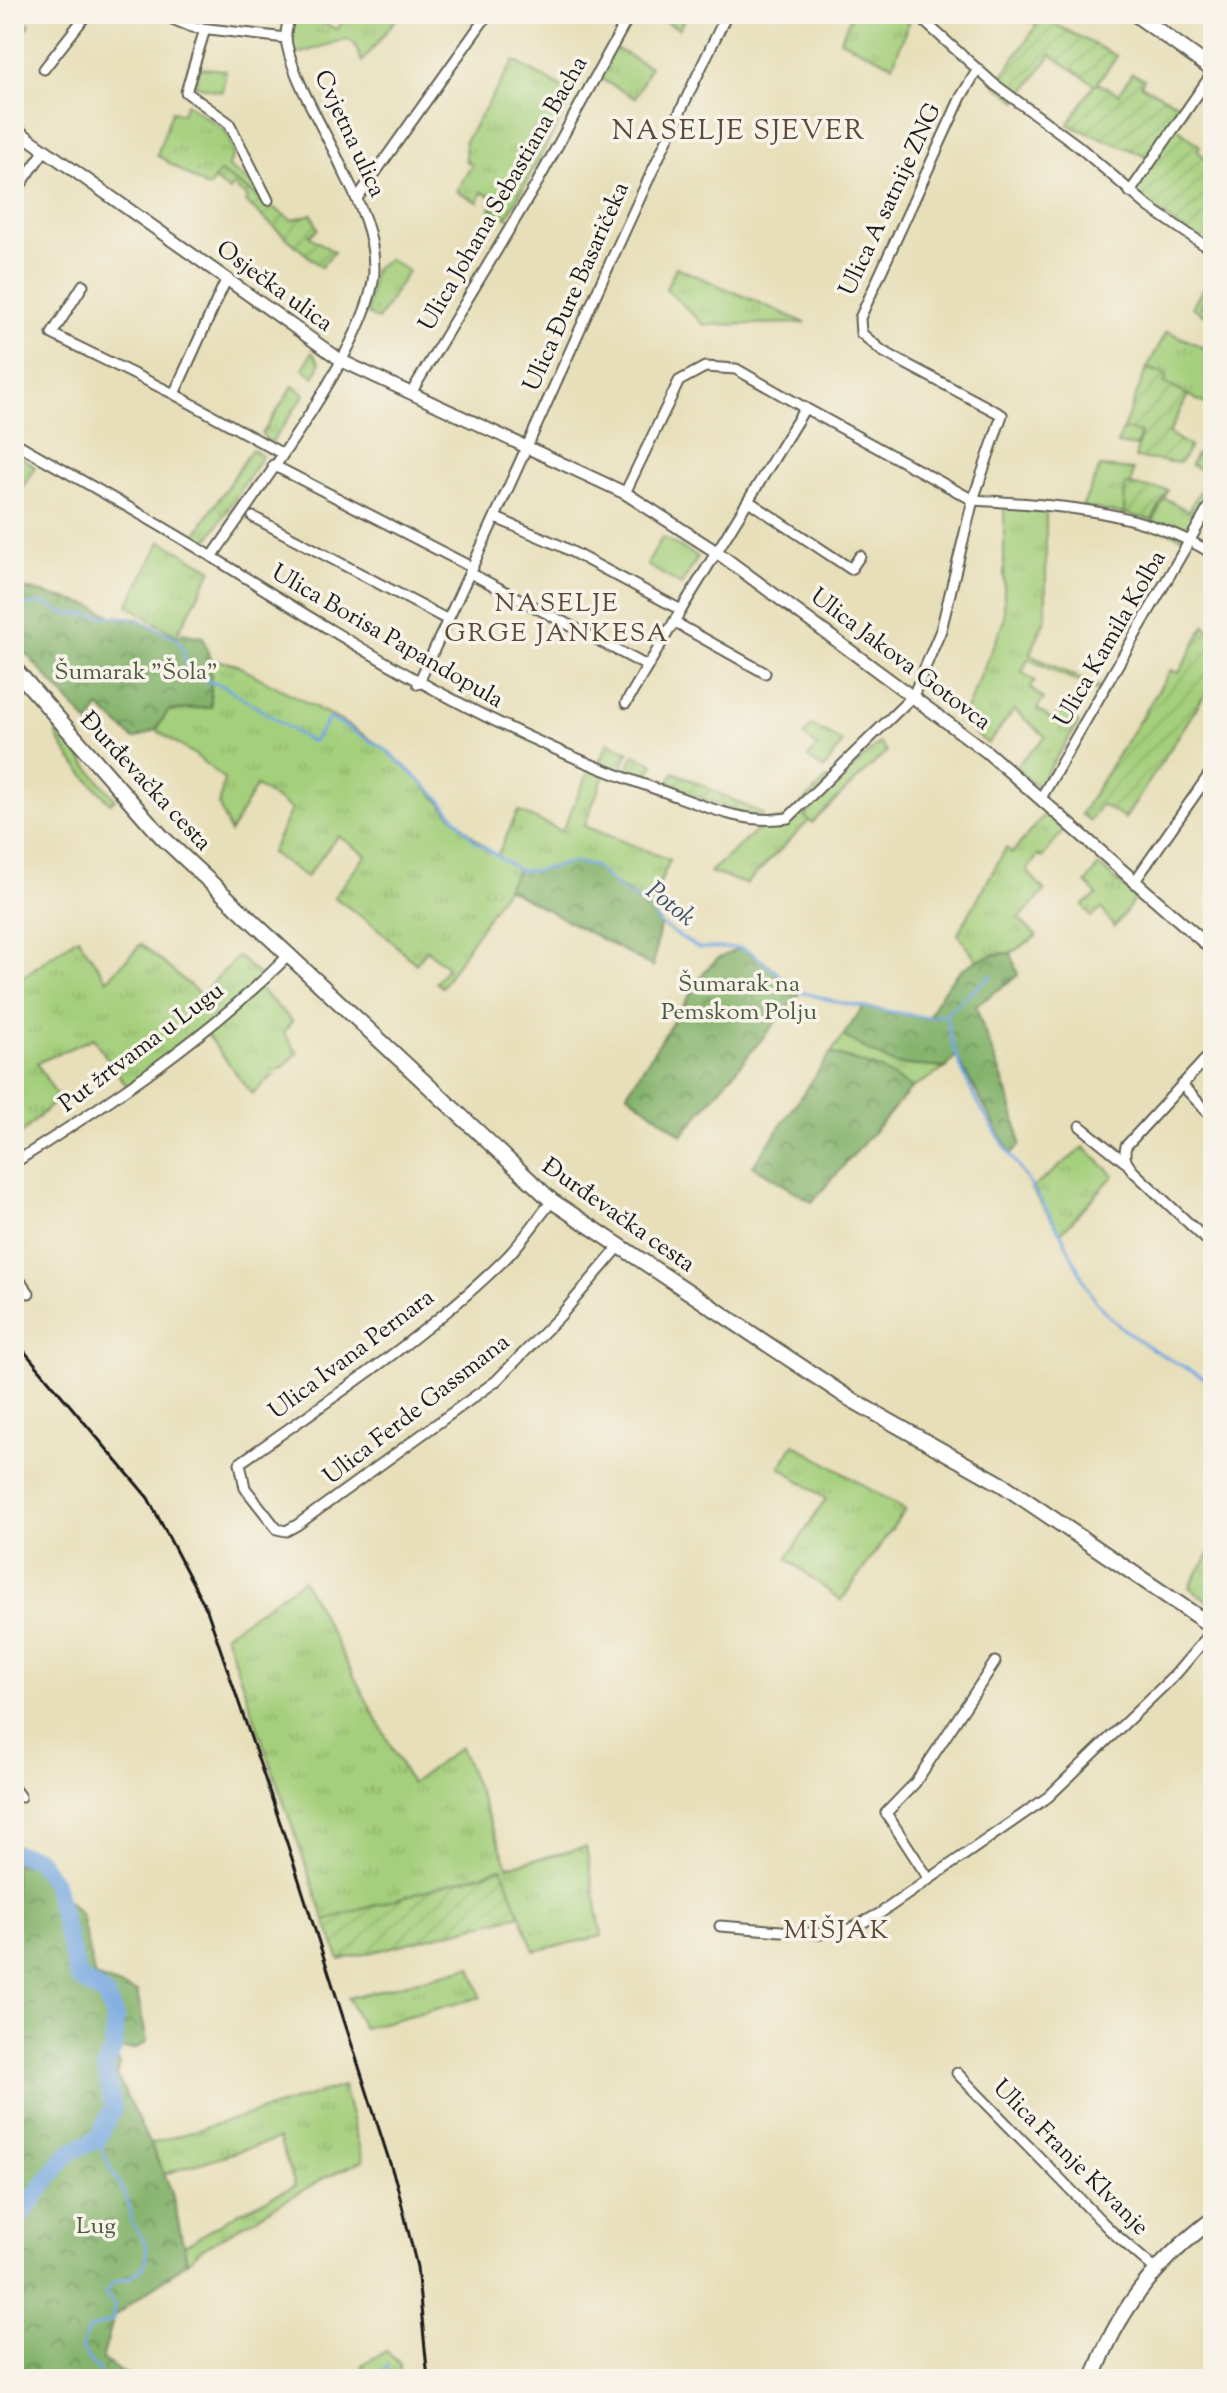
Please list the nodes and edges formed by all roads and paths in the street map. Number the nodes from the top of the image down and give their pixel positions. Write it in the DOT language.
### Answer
graph roads {
  1 [pos="87,14"];
  2 [pos="160,14"];
  3 [pos="290,14"];
  4 [pos="488,14"];
  5 [pos="630,14"];
  6 [pos="727,14"];
  7 [pos="916,14"];
  8 [pos="1135,14"];
  9 [pos="205,29"];
  10 [pos="286,38"];
  11 [pos="44,69"];
  12 [pos="978,69"];
  13 [pos="1213,71"];
  14 [pos="14,128"];
  15 [pos="45,150"];
  16 [pos="1130,192"];
  17 [pos="14,194"];
  18 [pos="358,197"];
  19 [pos="268,200"];
  20 [pos="1213,251"];
  21 [pos="226,280"];
  22 [pos="83,285"];
  23 [pos="342,361"];
  24 [pos="411,393"];
  25 [pos="174,394"];
  26 [pos="805,408"];
  27 [pos="14,442"];
  28 [pos="529,448"];
  29 [pos="281,453"];
  30 [pos="273,465"];
  31 [pos="625,493"];
  32 [pos="973,500"];
  33 [pos="1213,500"];
  34 [pos="750,502"];
  35 [pos="253,517"];
  36 [pos="496,518"];
  37 [pos="1191,540"];
  38 [pos="718,553"];
  39 [pos="1213,554"];
  40 [pos="860,556"];
  41 [pos="212,557"];
  42 [pos="471,570"];
  43 [pos="681,610"];
  44 [pos="448,620"];
  45 [pos="674,622"];
  46 [pos="647,666"];
  47 [pos="14,668"];
  48 [pos="765,673"];
  49 [pos="418,684"];
  50 [pos="913,696"];
  51 [pos="626,703"];
  52 [pos="1213,769"];
  53 [pos="1041,798"];
  54 [pos="1135,881"];
  55 [pos="1213,950"];
  56 [pos="288,956"];
  57 [pos="1213,1051"];
  58 [pos="1182,1085"];
  59 [pos="1213,1118"];
  60 [pos="1080,1126"];
  61 [pos="1125,1162"];
  62 [pos="14,1163"];
  63 [pos="552,1201"];
  64 [pos="1213,1246"];
  65 [pos="619,1247"];
  66 [pos="14,1273"];
  67 [pos="29,1293"];
  68 [pos="297,1525"];
  69 [pos="1213,1629"];
  70 [pos="995,1662"];
  71 [pos="929,1879"];
  72 [pos="720,1926"];
  73 [pos="957,2073"];
  74 [pos="1213,2219"];
  75 [pos="1155,2269"];
  76 [pos="1093,2379"];
  1 -- 11 [label="street"];
  2 -- 9 [label="street"];
  3 -- 10 [label="street, Cvjetna ulica"];
  4 -- 18 [label="street"];
  5 -- 24 [label="street, Ulica Johana Sebastiana Bacha"];
  6 -- 28 [label="street, Ulica Đure Basaričeka"];
  7 -- 12 [label="street"];
  8 -- 13 [label="main road"];
  9 -- 10 [label="street"];
  9 -- 19 [label="street"];
  10 -- 18 [label="street, Cvjetna ulica"];
  12 -- 16 [label="street"];
  12 -- 32 [label="street, Ulica A satnije ZNG"];
  13 -- 16 [label="street"];
  14 -- 15 [label="street, Osječka ulica"];
  15 -- 17 [label="street"];
  15 -- 21 [label="street, Osječka ulica"];
  16 -- 20 [label="street"];
  18 -- 23 [label="street, Cvjetna ulica"];
  21 -- 23 [label="street, Osječka ulica"];
  21 -- 25 [label="street"];
  22 -- 25 [label="street"];
  23 -- 24 [label="street, Osječka ulica"];
  23 -- 29 [label="street, Cvjetna ulica"];
  24 -- 28 [label="street, Osječka ulica"];
  25 -- 29 [label="street"];
  26 -- 31 [label="street"];
  26 -- 32 [label="street"];
  26 -- 34 [label="street"];
  27 -- 41 [label="street, Ulica Borisa Papandopula"];
  28 -- 31 [label="street, Ulica Jakova Gotovca"];
  28 -- 36 [label="street, Ulica Đure Basaričeka"];
  29 -- 30 [label="street, Cvjetna ulica"];
  30 -- 41 [label="street, Cvjetna ulica"];
  30 -- 42 [label="street"];
  31 -- 38 [label="street, Ulica Jakova Gotovca"];
  32 -- 37 [label="street"];
  32 -- 50 [label="street"];
  33 -- 37 [label="street, Ulica Kamila Kolba"];
  34 -- 38 [label="street"];
  34 -- 40 [label="street"];
  35 -- 44 [label="street"];
  36 -- 42 [label="street, Ulica Đure Basaričeka"];
  36 -- 43 [label="street"];
  37 -- 39 [label="street"];
  37 -- 53 [label="street, Ulica Kamila Kolba"];
  38 -- 43 [label="street"];
  38 -- 50 [label="street, Ulica Jakova Gotovca"];
  41 -- 49 [label="street, Ulica Borisa Papandopula"];
  42 -- 44 [label="street, Ulica Đure Basaričeka"];
  42 -- 46 [label="street"];
  43 -- 45 [label="street"];
  44 -- 49 [label="street, Ulica Đure Basaričeka"];
  45 -- 46 [label="street"];
  45 -- 48 [label="street"];
  46 -- 51 [label="street"];
  47 -- 56 [label="main road, Đurđevačka cesta"];
  49 -- 50 [label="street, Ulica Borisa Papandopula"];
  50 -- 53 [label="street, Ulica Jakova Gotovca"];
  52 -- 54 [label="street"];
  53 -- 54 [label="street, Ulica Jakova Gotovca"];
  54 -- 55 [label="street, Ulica Jakova Gotovca"];
  56 -- 62 [label="street, Put žrtvama u Lugu"];
  56 -- 63 [label="main road, Đurđevačka cesta"];
  57 -- 58 [label="street"];
  58 -- 59 [label="street"];
  58 -- 61 [label="street"];
  60 -- 61 [label="street"];
  61 -- 64 [label="street"];
  63 -- 65 [label="main road, Đurđevačka cesta"];
  63 -- 68 [label="street, Ulica Ivana Pernara"];
  65 -- 68 [label="street, Ulica Ferde Gassmana"];
  65 -- 69 [label="main road, Đurđevačka cesta"];
  66 -- 67 [label="street"];
  69 -- 71 [label="street"];
  70 -- 71 [label="street"];
  71 -- 72 [label="street"];
  73 -- 75 [label="street, Ulica Franje Klvanje"];
  74 -- 75 [label="main road"];
  75 -- 76 [label="main road"];
}
